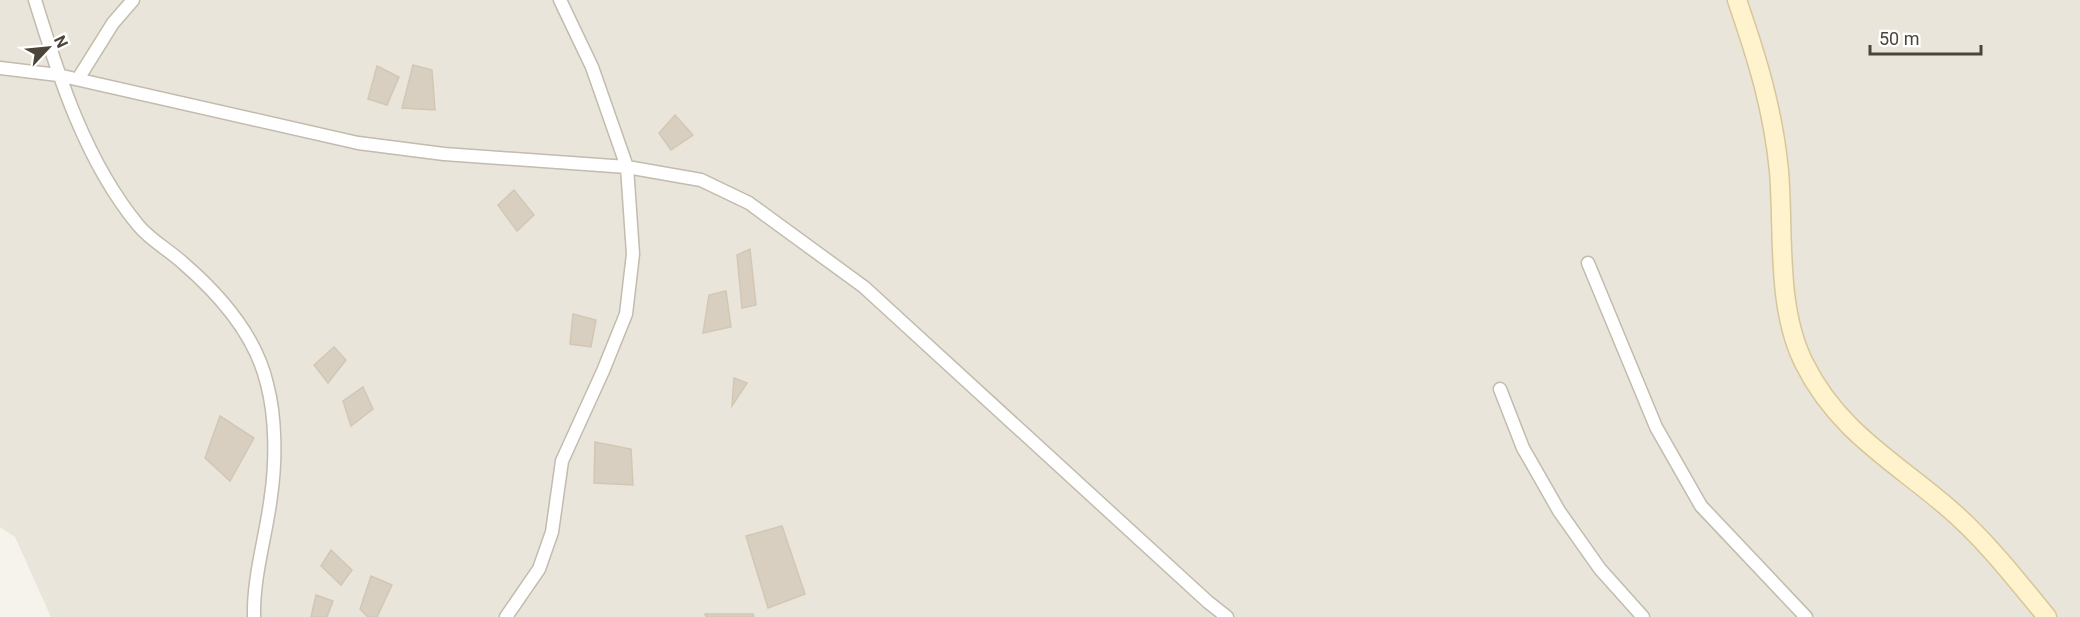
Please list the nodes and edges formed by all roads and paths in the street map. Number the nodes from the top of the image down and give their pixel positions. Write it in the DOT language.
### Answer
graph roads {
  1 [pos="35,0"];
  2 [pos="134,0"];
  3 [pos="560,0"];
  4 [pos="1737,0"];
  5 [pos="0,68"];
  6 [pos="58,75"];
  7 [pos="78,79"];
  8 [pos="627,167"];
  9 [pos="1588,263"];
  10 [pos="1500,389"];
  11 [pos="254,617"];
  12 [pos="506,617"];
  13 [pos="1227,617"];
  14 [pos="1643,617"];
  15 [pos="1806,617"];
  16 [pos="2047,617"];
  1 -- 6 [label="street"];
  2 -- 7 [label="street"];
  3 -- 8 [label="street"];
  4 -- 16 [label="street"];
  5 -- 6 [label="street"];
  6 -- 7 [label="street"];
  6 -- 11 [label="street"];
  7 -- 8 [label="street"];
  8 -- 12 [label="street"];
  8 -- 13 [label="street"];
  9 -- 15 [label="street"];
  10 -- 14 [label="street"];
}
